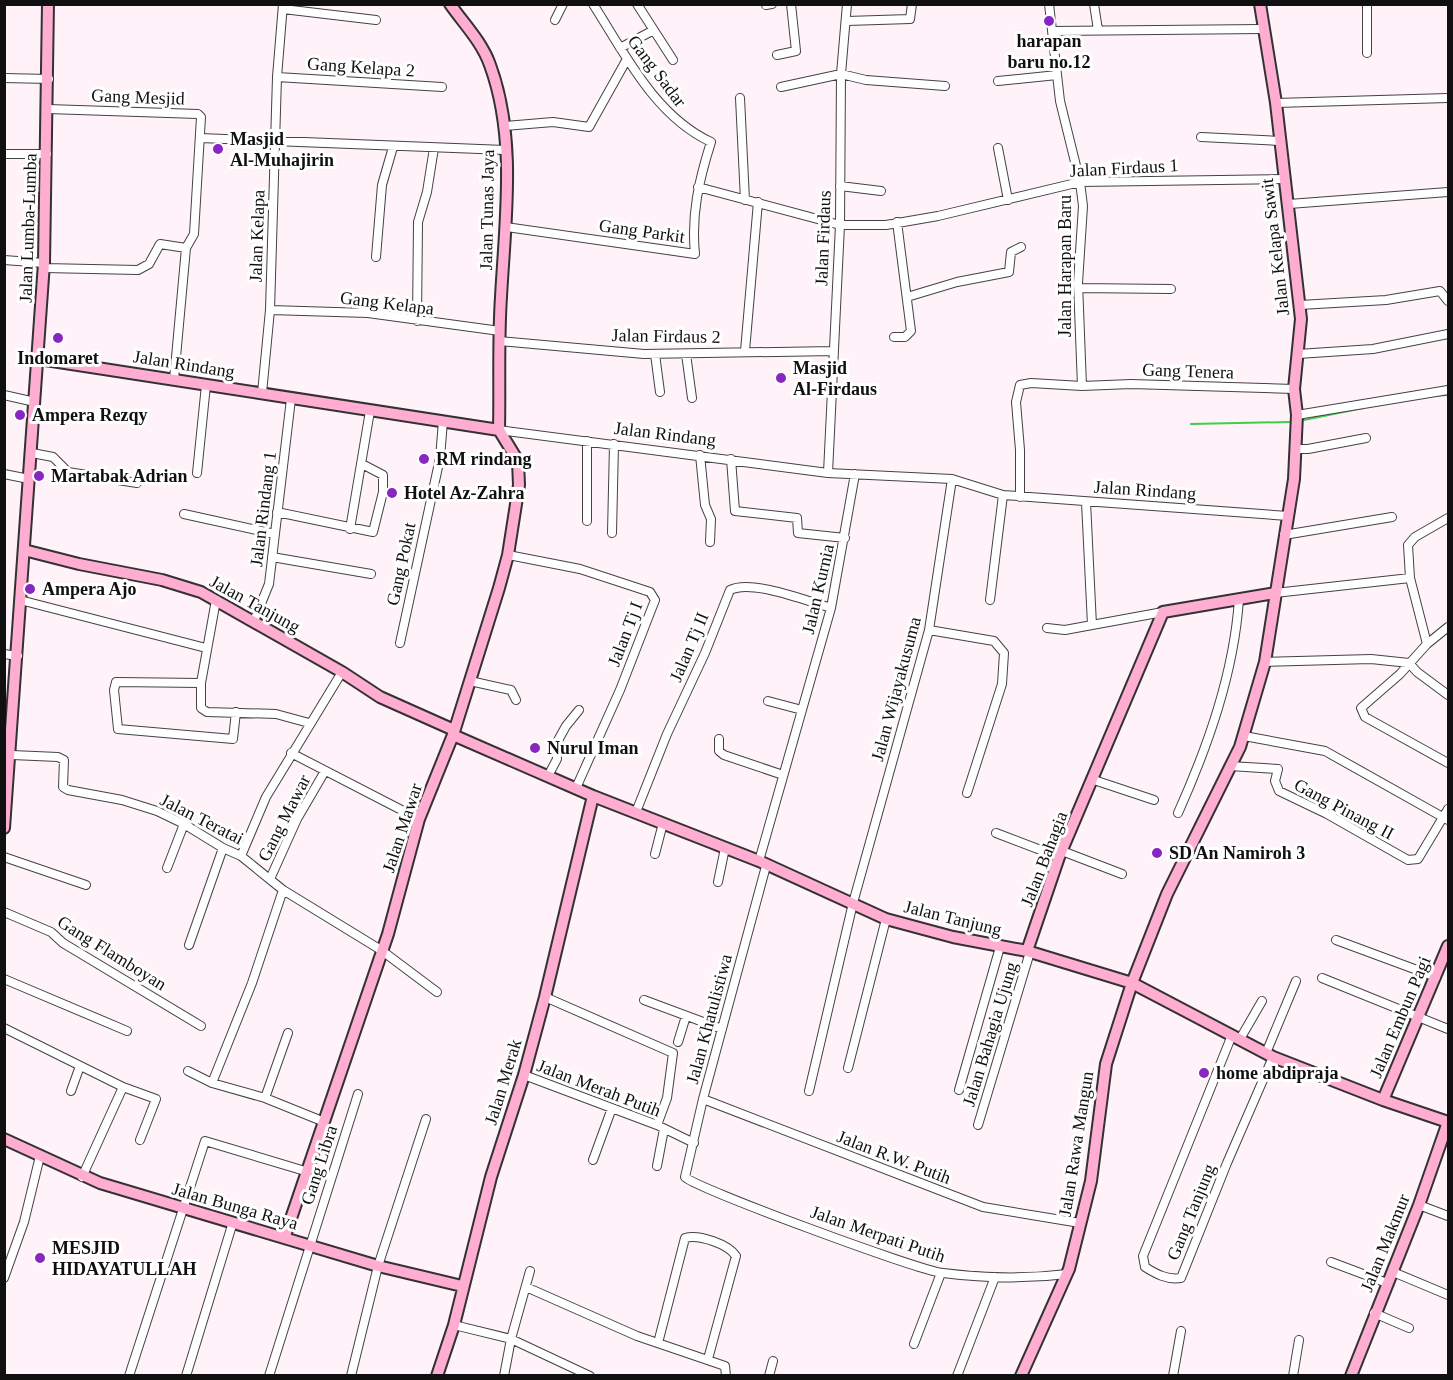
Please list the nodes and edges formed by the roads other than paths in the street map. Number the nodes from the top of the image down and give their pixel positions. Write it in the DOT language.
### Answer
graph roads {
  1 [pos="48,4"];
  2 [pos="450,4"];
  3 [pos="562,4"];
  4 [pos="593,4"];
  5 [pos="637,4"];
  6 [pos="772,4"];
  7 [pos="791,4"];
  8 [pos="847,4"];
  9 [pos="912,4"];
  10 [pos="1049,4"];
  11 [pos="1094,4"];
  12 [pos="1260,4"];
  13 [pos="1367,4"];
  14 [pos="766,5"];
  15 [pos="283,7"];
  16 [pos="376,20"];
  17 [pos="555,20"];
  18 [pos="847,21"];
  19 [pos="1098,30"];
  20 [pos="1263,30"];
  21 [pos="652,31"];
  22 [pos="1053,31"];
  23 [pos="620,48"];
  24 [pos="1367,53"];
  25 [pos="777,55"];
  26 [pos="627,59"];
  27 [pos="673,60"];
  28 [pos="841,74"];
  29 [pos="1057,75"];
  30 [pos="277,77"];
  31 [pos="4,78"];
  32 [pos="49,79"];
  33 [pos="998,81"];
  34 [pos="945,86"];
  35 [pos="442,87"];
  36 [pos="781,87"];
  37 [pos="740,98"];
  38 [pos="1449,98"];
  39 [pos="1276,102"];
  40 [pos="48,109"];
  41 [pos="504,126"];
  42 [pos="1201,137"];
  43 [pos="200,138"];
  44 [pos="275,141"];
  45 [pos="1280,141"];
  46 [pos="711,142"];
  47 [pos="393,147"];
  48 [pos="434,148"];
  49 [pos="998,148"];
  50 [pos="505,150"];
  51 [pos="4,154"];
  52 [pos="47,154"];
  53 [pos="1284,180"];
  54 [pos="1080,182"];
  55 [pos="840,186"];
  56 [pos="698,187"];
  57 [pos="881,190"];
  58 [pos="1449,192"];
  59 [pos="745,200"];
  60 [pos="1008,200"];
  61 [pos="758,202"];
  62 [pos="1289,204"];
  63 [pos="897,222"];
  64 [pos="840,225"];
  65 [pos="506,227"];
  66 [pos="186,248"];
  67 [pos="1021,248"];
  68 [pos="376,257"];
  69 [pos="4,260"];
  70 [pos="44,265"];
  71 [pos="1078,288"];
  72 [pos="1170,288"];
  73 [pos="907,297"];
  74 [pos="1449,301"];
  75 [pos="1300,305"];
  76 [pos="270,310"];
  77 [pos="417,321"];
  78 [pos="1449,334"];
  79 [pos="499,336"];
  80 [pos="894,337"];
  81 [pos="745,351"];
  82 [pos="834,351"];
  83 [pos="655,354"];
  84 [pos="686,354"];
  85 [pos="1298,354"];
  86 [pos="39,358"];
  87 [pos="174,379"];
  88 [pos="206,385"];
  89 [pos="1082,386"];
  90 [pos="1294,389"];
  91 [pos="1449,390"];
  92 [pos="660,392"];
  93 [pos="262,393"];
  94 [pos="4,395"];
  95 [pos="692,398"];
  96 [pos="291,399"];
  97 [pos="35,402"];
  98 [pos="370,411"];
  99 [pos="1297,415"];
  100 [pos="443,422"];
  101 [pos="499,430"];
  102 [pos="1366,438"];
  103 [pos="587,441"];
  104 [pos="614,444"];
  105 [pos="1295,449"];
  106 [pos="32,453"];
  107 [pos="700,455"];
  108 [pos="731,459"];
  109 [pos="362,464"];
  110 [pos="197,472"];
  111 [pos="828,473"];
  112 [pos="4,474"];
  113 [pos="855,474"];
  114 [pos="29,479"];
  115 [pos="952,479"];
  116 [pos="137,483"];
  117 [pos="1003,495"];
  118 [pos="1020,497"];
  119 [pos="1086,502"];
  120 [pos="277,513"];
  121 [pos="184,514"];
  122 [pos="1288,516"];
  123 [pos="1392,517"];
  124 [pos="1449,518"];
  125 [pos="587,521"];
  126 [pos="350,529"];
  127 [pos="612,533"];
  128 [pos="275,534"];
  129 [pos="1284,535"];
  130 [pos="845,538"];
  131 [pos="710,542"];
  132 [pos="24,550"];
  133 [pos="508,555"];
  134 [pos="272,557"];
  135 [pos="371,574"];
  136 [pos="1410,578"];
  137 [pos="1275,593"];
  138 [pos="1239,599"];
  139 [pos="20,600"];
  140 [pos="216,600"];
  141 [pos="990,600"];
  142 [pos="831,608"];
  143 [pos="1162,612"];
  144 [pos="255,621"];
  145 [pos="1092,625"];
  146 [pos="1449,627"];
  147 [pos="1047,628"];
  148 [pos="929,630"];
  149 [pos="400,643"];
  150 [pos="1427,644"];
  151 [pos="206,648"];
  152 [pos="4,654"];
  153 [pos="18,656"];
  154 [pos="1265,662"];
  155 [pos="1409,663"];
  156 [pos="342,672"];
  157 [pos="470,681"];
  158 [pos="201,683"];
  159 [pos="1449,695"];
  160 [pos="516,700"];
  161 [pos="768,700"];
  162 [pos="579,710"];
  163 [pos="802,710"];
  164 [pos="236,712"];
  165 [pos="309,723"];
  166 [pos="453,732"];
  167 [pos="1244,736"];
  168 [pos="719,739"];
  169 [pos="291,753"];
  170 [pos="12,755"];
  171 [pos="1449,763"];
  172 [pos="1230,766"];
  173 [pos="325,771"];
  174 [pos="783,775"];
  175 [pos="548,776"];
  176 [pos="1094,780"];
  177 [pos="576,788"];
  178 [pos="967,793"];
  179 [pos="593,796"];
  180 [pos="1154,800"];
  181 [pos="6,802"];
  182 [pos="1449,809"];
  183 [pos="636,812"];
  184 [pos="1178,813"];
  185 [pos="419,819"];
  186 [pos="1445,819"];
  187 [pos="663,823"];
  188 [pos="184,824"];
  189 [pos="4,828"];
  190 [pos="996,833"];
  191 [pos="223,848"];
  192 [pos="725,848"];
  193 [pos="655,854"];
  194 [pos="1061,854"];
  195 [pos="242,856"];
  196 [pos="4,857"];
  197 [pos="763,864"];
  198 [pos="167,868"];
  199 [pos="1122,874"];
  200 [pos="270,879"];
  201 [pos="718,882"];
  202 [pos="86,885"];
  203 [pos="283,890"];
  204 [pos="853,903"];
  205 [pos="4,912"];
  206 [pos="886,918"];
  207 [pos="1336,940"];
  208 [pos="189,945"];
  209 [pos="1449,946"];
  210 [pos="1000,947"];
  211 [pos="381,950"];
  212 [pos="1028,951"];
  213 [pos="1436,977"];
  214 [pos="1322,978"];
  215 [pos="4,979"];
  216 [pos="1296,981"];
  217 [pos="1132,984"];
  218 [pos="437,992"];
  219 [pos="545,997"];
  220 [pos="644,1000"];
  221 [pos="1262,1001"];
  222 [pos="686,1016"];
  223 [pos="1420,1017"];
  224 [pos="201,1026"];
  225 [pos="4,1028"];
  226 [pos="722,1029"];
  227 [pos="1449,1029"];
  228 [pos="127,1031"];
  229 [pos="288,1033"];
  230 [pos="1236,1037"];
  231 [pos="678,1042"];
  232 [pos="1270,1055"];
  233 [pos="80,1065"];
  234 [pos="848,1068"];
  235 [pos="188,1071"];
  236 [pos="524,1075"];
  237 [pos="212,1083"];
  238 [pos="123,1087"];
  239 [pos="959,1090"];
  240 [pos="71,1091"];
  241 [pos="809,1091"];
  242 [pos="358,1094"];
  243 [pos="266,1098"];
  244 [pos="703,1099"];
  245 [pos="1383,1100"];
  246 [pos="612,1108"];
  247 [pos="426,1119"];
  248 [pos="322,1121"];
  249 [pos="1448,1122"];
  250 [pos="978,1125"];
  251 [pos="660,1127"];
  252 [pos="4,1139"];
  253 [pos="140,1140"];
  254 [pos="694,1143"];
  255 [pos="40,1156"];
  256 [pos="593,1160"];
  257 [pos="657,1166"];
  258 [pos="305,1171"];
  259 [pos="82,1177"];
  260 [pos="688,1180"];
  261 [pos="1419,1205"];
  262 [pos="185,1209"];
  263 [pos="1449,1216"];
  264 [pos="233,1222"];
  265 [pos="1080,1223"];
  266 [pos="285,1236"];
  267 [pos="310,1245"];
  268 [pos="1330,1262"];
  269 [pos="7,1263"];
  270 [pos="378,1266"];
  271 [pos="530,1271"];
  272 [pos="1393,1272"];
  273 [pos="941,1273"];
  274 [pos="1067,1274"];
  275 [pos="995,1277"];
  276 [pos="4,1278"];
  277 [pos="1387,1283"];
  278 [pos="462,1286"];
  279 [pos="526,1287"];
  280 [pos="1449,1295"];
  281 [pos="1374,1313"];
  282 [pos="454,1325"];
  283 [pos="1409,1328"];
  284 [pos="1181,1331"];
  285 [pos="511,1339"];
  286 [pos="1299,1340"];
  287 [pos="658,1343"];
  288 [pos="914,1344"];
  289 [pos="708,1359"];
  290 [pos="773,1361"];
  291 [pos="129,1376"];
  292 [pos="186,1376"];
  293 [pos="269,1376"];
  294 [pos="351,1376"];
  295 [pos="437,1376"];
  296 [pos="504,1376"];
  297 [pos="590,1376"];
  298 [pos="726,1376"];
  299 [pos="769,1376"];
  300 [pos="957,1376"];
  301 [pos="1021,1376"];
  302 [pos="1173,1376"];
  303 [pos="1293,1376"];
  304 [pos="1351,1376"];
  1 -- 32 [label="street, Jalan Lumba-Lumba"];
  2 -- 41 [label="street, Jalan Tunas Jaya"];
  3 -- 17 [label="street"];
  4 -- 23 [label="street, Gang Sadar"];
  5 -- 21 [label="street"];
  6 -- 14 [label="street"];
  7 -- 25 [label="street"];
  8 -- 18 [label="street, Jalan Firdaus"];
  9 -- 18 [label="street"];
  10 -- 22 [label="street, Jalan Harapan Baru"];
  11 -- 19 [label="street"];
  12 -- 20 [label="street, Jalan Kelapa Sawit"];
  13 -- 24 [label="street"];
  15 -- 16 [label="street, Jalan Kelapa"];
  15 -- 30 [label="street, Jalan Kelapa"];
  18 -- 28 [label="street, Jalan Firdaus"];
  19 -- 20 [label="street"];
  19 -- 22 [label="street"];
  20 -- 39 [label="street, Jalan Kelapa Sawit"];
  21 -- 23 [label="street"];
  21 -- 27 [label="street"];
  22 -- 29 [label="street, Jalan Harapan Baru"];
  23 -- 26 [label="street, Gang Sadar"];
  26 -- 41 [label="street"];
  26 -- 46 [label="street, Gang Sadar"];
  28 -- 34 [label="street"];
  28 -- 36 [label="street"];
  28 -- 55 [label="street, Jalan Firdaus"];
  29 -- 33 [label="street"];
  29 -- 54 [label="street, Jalan Harapan Baru"];
  30 -- 35 [label="street, Gang Kelapa 2"];
  30 -- 44 [label="street, Jalan Kelapa"];
  31 -- 32 [label="street"];
  32 -- 40 [label="street, Jalan Lumba-Lumba"];
  37 -- 59 [label="street"];
  38 -- 39 [label="street"];
  39 -- 45 [label="street, Jalan Kelapa Sawit"];
  40 -- 43 [label="street, Gang Mesjid"];
  40 -- 52 [label="street, Jalan Lumba-Lumba"];
  41 -- 50 [label="street, Jalan Tunas Jaya"];
  42 -- 45 [label="street"];
  43 -- 44 [label="street"];
  43 -- 66 [label="street"];
  44 -- 47 [label="street"];
  44 -- 76 [label="street, Jalan Kelapa"];
  45 -- 53 [label="street, Jalan Kelapa Sawit"];
  46 -- 56 [label="street, Gang Parkit"];
  47 -- 48 [label="street"];
  47 -- 68 [label="street"];
  48 -- 50 [label="street"];
  48 -- 77 [label="street"];
  49 -- 60 [label="street"];
  50 -- 65 [label="street, Jalan Tunas Jaya"];
  51 -- 52 [label="street"];
  52 -- 70 [label="street, Jalan Lumba-Lumba"];
  53 -- 54 [label="street, Jalan Firdaus 1"];
  53 -- 62 [label="street, Jalan Kelapa Sawit"];
  54 -- 60 [label="street, Jalan Firdaus 1"];
  54 -- 71 [label="street, Jalan Harapan Baru"];
  55 -- 57 [label="street"];
  55 -- 64 [label="street, Jalan Firdaus"];
  56 -- 59 [label="street, Jalan Firdaus 1"];
  56 -- 65 [label="street, Gang Parkit"];
  58 -- 62 [label="street"];
  59 -- 61 [label="street, Jalan Firdaus 1"];
  60 -- 63 [label="street, Jalan Firdaus 1"];
  61 -- 64 [label="street, Jalan Firdaus 1"];
  61 -- 81 [label="street"];
  62 -- 75 [label="street, Jalan Kelapa Sawit"];
  63 -- 64 [label="street, Jalan Firdaus 1"];
  63 -- 73 [label="street"];
  64 -- 82 [label="street, Jalan Firdaus"];
  65 -- 79 [label="street, Jalan Tunas Jaya"];
  66 -- 70 [label="street"];
  66 -- 87 [label="street"];
  67 -- 73 [label="street"];
  69 -- 70 [label="street"];
  70 -- 86 [label="street, Jalan Lumba-Lumba"];
  71 -- 72 [label="street"];
  71 -- 89 [label="street, Jalan Harapan Baru"];
  73 -- 80 [label="street"];
  74 -- 75 [label="street"];
  75 -- 85 [label="street, Jalan Kelapa Sawit"];
  76 -- 77 [label="street, Gang Kelapa"];
  76 -- 93 [label="street, Jalan Kelapa"];
  77 -- 79 [label="street, Gang Kelapa"];
  78 -- 85 [label="street"];
  79 -- 83 [label="street, Jalan Firdaus 2"];
  79 -- 101 [label="street, Jalan Tunas Jaya"];
  81 -- 82 [label="street, Jalan Firdaus 2"];
  81 -- 84 [label="street, Jalan Firdaus 2"];
  82 -- 111 [label="street, Jalan Firdaus"];
  83 -- 84 [label="street, Jalan Firdaus 2"];
  83 -- 92 [label="street"];
  84 -- 95 [label="street"];
  85 -- 90 [label="street, Jalan Kelapa Sawit"];
  86 -- 87 [label="street, Jalan Rindang"];
  86 -- 97 [label="street, Jalan Lumba-Lumba"];
  87 -- 88 [label="street, Jalan Rindang"];
  88 -- 93 [label="street, Jalan Rindang"];
  88 -- 110 [label="street"];
  89 -- 90 [label="street, Gang Tenera"];
  89 -- 118 [label="street, Gang Tenera"];
  90 -- 99 [label="street, Jalan Kelapa Sawit"];
  91 -- 99 [label="street"];
  93 -- 96 [label="street, Jalan Rindang"];
  94 -- 97 [label="street"];
  96 -- 98 [label="street, Jalan Rindang"];
  96 -- 120 [label="street, Jalan Rindang 1"];
  97 -- 106 [label="street, Jalan Lumba-Lumba"];
  98 -- 100 [label="street, Jalan Rindang"];
  98 -- 109 [label="street"];
  99 -- 105 [label="street, Jalan Kelapa Sawit"];
  100 -- 101 [label="street, Jalan Rindang"];
  100 -- 149 [label="street, Gang Pokat"];
  101 -- 103 [label="street, Jalan Rindang"];
  101 -- 133 [label="street, Jalan Mawar"];
  102 -- 105 [label="street"];
  103 -- 104 [label="street, Jalan Rindang"];
  103 -- 125 [label="street"];
  104 -- 107 [label="street, Jalan Rindang"];
  104 -- 127 [label="street"];
  105 -- 122 [label="street, Jalan Kelapa Sawit"];
  106 -- 114 [label="street, Jalan Lumba-Lumba"];
  106 -- 116 [label="street"];
  107 -- 108 [label="street, Jalan Rindang"];
  107 -- 131 [label="street"];
  108 -- 111 [label="street, Jalan Rindang"];
  108 -- 130 [label="street"];
  109 -- 126 [label="street"];
  109 -- 126 [label="street"];
  111 -- 113 [label="street, Jalan Rindang"];
  112 -- 114 [label="street"];
  113 -- 115 [label="street, Jalan Rindang"];
  113 -- 130 [label="street, Jalan Kurnia"];
  114 -- 132 [label="street, Jalan Lumba-Lumba"];
  115 -- 117 [label="street, Jalan Rindang"];
  115 -- 148 [label="street, Jalan Wijayakusuma"];
  117 -- 118 [label="street, Jalan Rindang"];
  117 -- 141 [label="street"];
  118 -- 119 [label="street, Jalan Rindang"];
  119 -- 122 [label="street, Jalan Rindang"];
  119 -- 145 [label="street"];
  120 -- 126 [label="street"];
  120 -- 128 [label="street, Jalan Rindang 1"];
  121 -- 128 [label="street"];
  122 -- 129 [label="street, Jalan Kelapa Sawit"];
  123 -- 129 [label="street"];
  124 -- 136 [label="street"];
  128 -- 134 [label="street, Jalan Rindang 1"];
  129 -- 137 [label="street, Jalan Kelapa Sawit"];
  130 -- 142 [label="street, Jalan Kurnia"];
  132 -- 139 [label="street, Jalan Lumba-Lumba"];
  132 -- 140 [label="street, Jalan Tanjung"];
  133 -- 157 [label="street, Jalan Mawar"];
  133 -- 177 [label="street, Jalan Tj I"];
  134 -- 135 [label="street"];
  134 -- 144 [label="street, Jalan Rindang 1"];
  136 -- 137 [label="street"];
  136 -- 150 [label="street"];
  137 -- 138 [label="street"];
  137 -- 154 [label="street, Jalan Kelapa Sawit"];
  138 -- 143 [label="street"];
  138 -- 184 [label="street"];
  139 -- 151 [label="street"];
  139 -- 153 [label="street, Jalan Lumba-Lumba"];
  140 -- 144 [label="street, Jalan Tanjung"];
  140 -- 151 [label="street"];
  142 -- 163 [label="street, Jalan Kurnia"];
  142 -- 183 [label="street, Jalan Tj II"];
  143 -- 145 [label="street"];
  143 -- 176 [label="street, Jalan Bahagia"];
  144 -- 156 [label="street, Jalan Tanjung"];
  145 -- 147 [label="street"];
  146 -- 150 [label="street"];
  148 -- 178 [label="street"];
  148 -- 204 [label="street, Jalan Wijayakusuma"];
  150 -- 155 [label="street"];
  151 -- 158 [label="street"];
  152 -- 153 [label="street"];
  153 -- 170 [label="street, Jalan Lumba-Lumba"];
  154 -- 155 [label="street"];
  154 -- 167 [label="street, Jalan Kelapa Sawit"];
  155 -- 159 [label="street"];
  155 -- 171 [label="street"];
  156 -- 165 [label="street, Gang Mawar"];
  156 -- 166 [label="street, Jalan Tanjung"];
  157 -- 160 [label="street"];
  157 -- 166 [label="street, Jalan Mawar"];
  158 -- 164 [label="street"];
  158 -- 164 [label="street"];
  161 -- 163 [label="street"];
  162 -- 175 [label="street"];
  163 -- 174 [label="street, Jalan Kurnia"];
  164 -- 165 [label="street"];
  165 -- 169 [label="street, Gang Mawar"];
  166 -- 175 [label="street, Jalan Tanjung"];
  166 -- 185 [label="street, Jalan Mawar"];
  167 -- 172 [label="street, Jalan Kelapa Sawit"];
  167 -- 186 [label="street"];
  168 -- 174 [label="street"];
  169 -- 173 [label="street, Gang Mawar"];
  169 -- 195 [label="street, Gang Mawar"];
  170 -- 181 [label="street, Jalan Lumba-Lumba"];
  170 -- 188 [label="street, Jalan Teratai"];
  172 -- 186 [label="street, Gang Pinang II"];
  172 -- 217 [label="street, Jalan Kelapa Sawit"];
  173 -- 185 [label="street, Gang Mawar"];
  173 -- 200 [label="street, Gang Mawar"];
  174 -- 197 [label="street, Jalan Kurnia"];
  175 -- 177 [label="street, Jalan Tanjung"];
  176 -- 180 [label="street"];
  176 -- 194 [label="street, Jalan Bahagia"];
  177 -- 179 [label="street, Jalan Tanjung"];
  179 -- 183 [label="street, Jalan Tanjung"];
  179 -- 219 [label="street, Jalan Merak"];
  181 -- 189 [label="street, Jalan Lumba-Lumba"];
  182 -- 186 [label="street"];
  183 -- 187 [label="street, Jalan Tanjung"];
  185 -- 211 [label="street, Jalan Mawar"];
  187 -- 192 [label="street, Jalan Tanjung"];
  187 -- 193 [label="street"];
  188 -- 191 [label="street, Jalan Teratai"];
  188 -- 198 [label="street"];
  190 -- 194 [label="street"];
  191 -- 195 [label="street, Jalan Teratai"];
  191 -- 208 [label="street"];
  192 -- 197 [label="street, Jalan Tanjung"];
  192 -- 201 [label="street"];
  194 -- 199 [label="street"];
  194 -- 212 [label="street, Jalan Bahagia"];
  195 -- 200 [label="street, Jalan Teratai"];
  196 -- 202 [label="street"];
  197 -- 204 [label="street, Jalan Tanjung"];
  197 -- 226 [label="street, Jalan Khatulistiwa"];
  200 -- 203 [label="street, Jalan Teratai"];
  203 -- 211 [label="street, Jalan Teratai"];
  203 -- 237 [label="street"];
  204 -- 206 [label="street, Jalan Tanjung"];
  204 -- 241 [label="street, Jalan Wijayakusuma"];
  205 -- 224 [label="street, Gang Flamboyan"];
  206 -- 210 [label="street, Jalan Tanjung"];
  206 -- 234 [label="street"];
  207 -- 213 [label="street"];
  209 -- 213 [label="street, Jalan Embun Pagi"];
  210 -- 212 [label="street, Jalan Tanjung"];
  210 -- 239 [label="street"];
  211 -- 218 [label="street, Jalan Teratai"];
  211 -- 248 [label="street, Jalan Mawar"];
  212 -- 217 [label="street, Jalan Tanjung"];
  212 -- 250 [label="street, Jalan Bahagia Ujung"];
  213 -- 223 [label="street, Jalan Embun Pagi"];
  214 -- 223 [label="street"];
  215 -- 228 [label="street"];
  216 -- 232 [label="street"];
  217 -- 230 [label="street, Jalan Tanjung"];
  217 -- 265 [label="street, Jalan Rawa Mangun"];
  219 -- 236 [label="street, Jalan Merak"];
  219 -- 251 [label="street"];
  220 -- 222 [label="street"];
  221 -- 230 [label="street"];
  222 -- 226 [label="street"];
  222 -- 231 [label="street"];
  223 -- 227 [label="street"];
  223 -- 245 [label="street, Jalan Embun Pagi"];
  225 -- 233 [label="street"];
  226 -- 244 [label="street, Jalan Khatulistiwa"];
  229 -- 243 [label="street"];
  230 -- 232 [label="street, Jalan Tanjung"];
  230 -- 232 [label="street, Gang Tanjung"];
  232 -- 245 [label="street, Jalan Tanjung"];
  233 -- 238 [label="street"];
  233 -- 240 [label="street"];
  235 -- 237 [label="street"];
  236 -- 246 [label="street, Jalan Merah Putih"];
  236 -- 278 [label="street, Jalan Merak"];
  237 -- 243 [label="street"];
  238 -- 253 [label="street"];
  238 -- 259 [label="street"];
  242 -- 267 [label="street, Gang Libra"];
  243 -- 248 [label="street"];
  244 -- 254 [label="street, Jalan Khatulistiwa"];
  244 -- 265 [label="street, Jalan R.W. Putih"];
  245 -- 249 [label="street, Jalan Tanjung"];
  246 -- 251 [label="street, Jalan Merah Putih"];
  246 -- 256 [label="street"];
  247 -- 270 [label="street"];
  248 -- 258 [label="street, Jalan Mawar"];
  249 -- 261 [label="street, Jalan Makmur"];
  251 -- 254 [label="street, Jalan Merah Putih"];
  251 -- 257 [label="street, Jalan Merah Putih"];
  252 -- 255 [label="street, Jalan Bunga Raya"];
  254 -- 260 [label="street, Jalan Khatulistiwa"];
  255 -- 259 [label="street, Jalan Bunga Raya"];
  255 -- 269 [label="street"];
  258 -- 262 [label="street"];
  258 -- 266 [label="street, Jalan Mawar"];
  259 -- 262 [label="street, Jalan Bunga Raya"];
  260 -- 273 [label="street, Jalan Merpati Putih"];
  261 -- 263 [label="street"];
  261 -- 272 [label="street, Jalan Makmur"];
  262 -- 264 [label="street, Jalan Bunga Raya"];
  262 -- 291 [label="street"];
  264 -- 266 [label="street, Jalan Bunga Raya"];
  264 -- 292 [label="street"];
  265 -- 274 [label="street, Jalan Rawa Mangun"];
  266 -- 267 [label="street, Jalan Bunga Raya"];
  267 -- 270 [label="street, Jalan Bunga Raya"];
  267 -- 293 [label="street, Gang Libra"];
  268 -- 277 [label="street"];
  269 -- 276 [label="street"];
  270 -- 278 [label="street, Jalan Bunga Raya"];
  270 -- 294 [label="street"];
  271 -- 279 [label="street"];
  272 -- 277 [label="street, Jalan Makmur"];
  272 -- 280 [label="street"];
  273 -- 275 [label="street, Jalan Merpati Putih"];
  273 -- 288 [label="street"];
  274 -- 275 [label="street, Jalan Merpati Putih"];
  274 -- 301 [label="street, Jalan Rawa Mangun"];
  275 -- 300 [label="street"];
  277 -- 281 [label="street, Jalan Makmur"];
  278 -- 282 [label="street, Jalan Merak"];
  279 -- 285 [label="street"];
  279 -- 287 [label="street"];
  281 -- 283 [label="street"];
  281 -- 304 [label="street, Jalan Makmur"];
  282 -- 285 [label="street"];
  282 -- 295 [label="street, Jalan Merak"];
  284 -- 302 [label="street"];
  285 -- 296 [label="street"];
  285 -- 297 [label="street"];
  286 -- 303 [label="street"];
  287 -- 289 [label="street"];
  287 -- 289 [label="street"];
  289 -- 298 [label="street"];
  290 -- 299 [label="street"];
}
